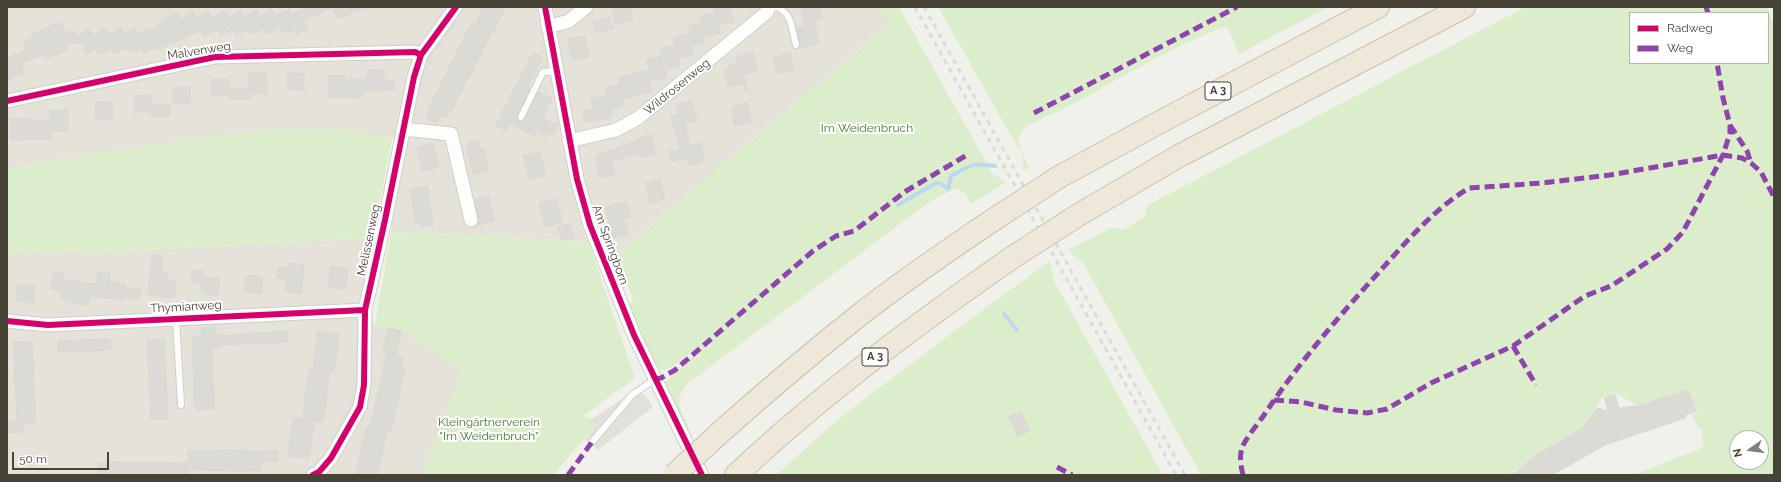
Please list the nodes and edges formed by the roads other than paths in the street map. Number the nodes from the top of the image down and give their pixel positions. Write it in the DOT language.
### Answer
graph roads {
  1 [pos="456,7"];
  2 [pos="545,7"];
  3 [pos="586,7"];
  4 [pos="769,7"];
  5 [pos="776,7"];
  6 [pos="1378,7"];
  7 [pos="1464,7"];
  8 [pos="548,26"];
  9 [pos="796,45"];
  10 [pos="421,55"];
  11 [pos="556,71"];
  12 [pos="7,101"];
  13 [pos="521,117"];
  14 [pos="403,129"];
  15 [pos="569,141"];
  16 [pos="471,220"];
  17 [pos="365,310"];
  18 [pos="176,319"];
  19 [pos="7,321"];
  20 [pos="655,379"];
  21 [pos="181,405"];
  22 [pos="592,442"];
  23 [pos="740,471"];
  24 [pos="313,475"];
  25 [pos="674,475"];
  26 [pos="702,475"];
  1 -- 10 [label="street, Melissenweg"];
  2 -- 8 [label="street, Am Springborn"];
  3 -- 8 [label="street"];
  4 -- 15 [label="street, Wildrosenweg"];
  5 -- 9 [label="lane"];
  6 -- 25 [label="highway, A 3, bridge"];
  7 -- 23 [label="highway, A 3, bridge"];
  8 -- 11 [label="street, Am Springborn"];
  10 -- 12 [label="street, Malvenweg"];
  10 -- 14 [label="street, Melissenweg"];
  11 -- 13 [label="lane"];
  11 -- 15 [label="street, Am Springborn"];
  14 -- 16 [label="street"];
  14 -- 17 [label="street, Melissenweg"];
  15 -- 20 [label="street, Am Springborn"];
  17 -- 18 [label="street, Thymianweg"];
  17 -- 24 [label="street, Melissenweg"];
  18 -- 19 [label="street, Thymianweg"];
  18 -- 21 [label="lane"];
  20 -- 22 [label="lane"];
  20 -- 26 [label="street, Am Springborn"];
}
